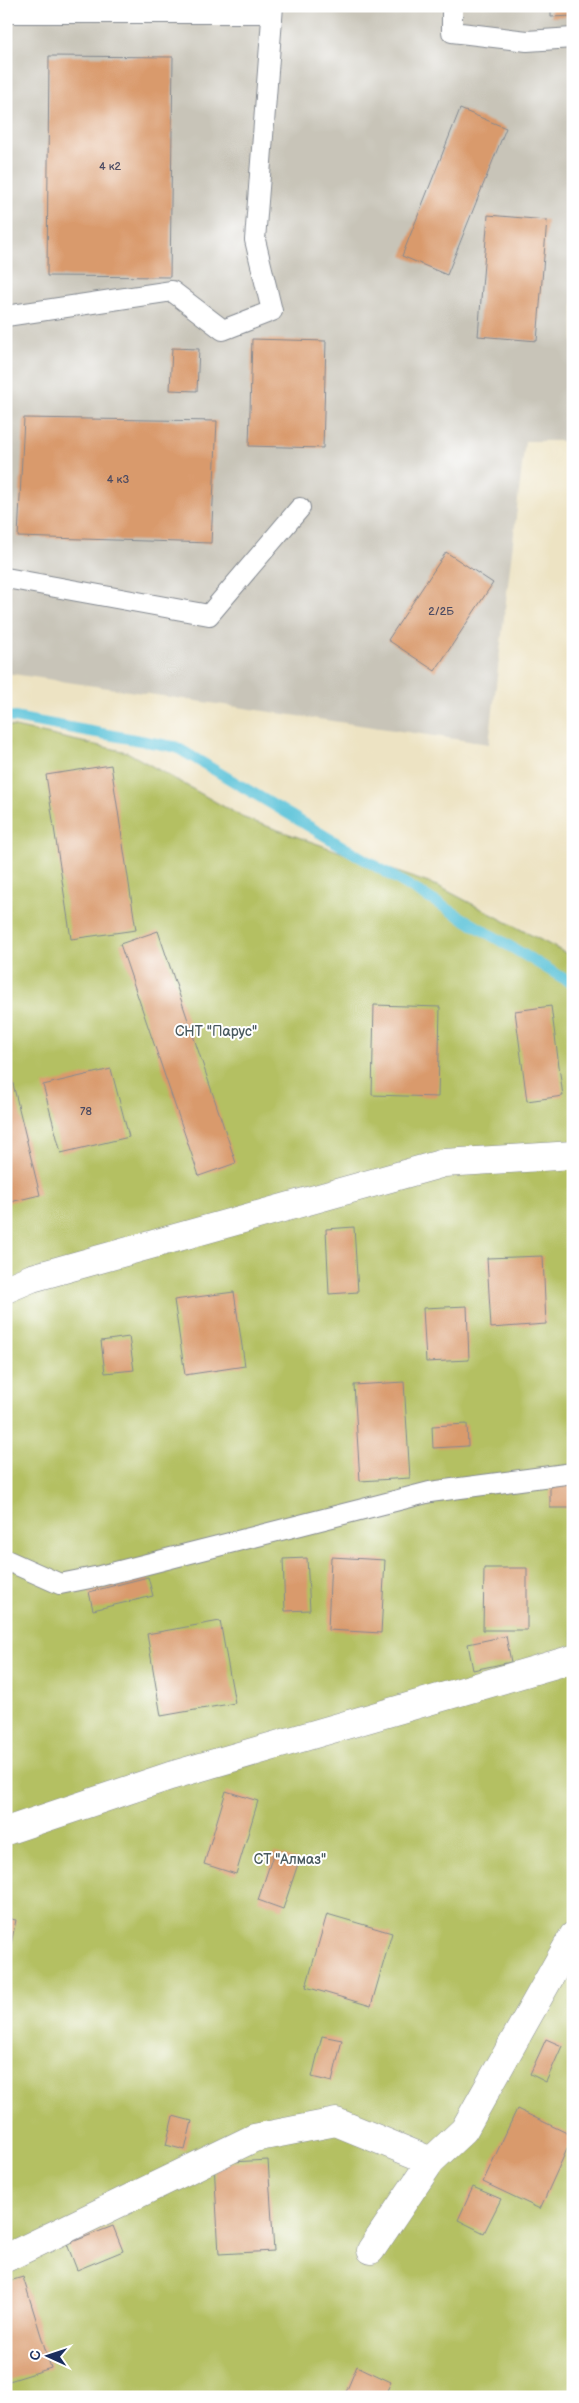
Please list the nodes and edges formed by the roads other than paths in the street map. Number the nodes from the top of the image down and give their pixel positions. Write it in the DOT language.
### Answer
graph roads {
  1 [pos="452,6"];
  2 [pos="272,9"];
  3 [pos="6,13"];
  4 [pos="573,38"];
  5 [pos="6,316"];
  6 [pos="300,508"];
  7 [pos="6,578"];
  8 [pos="573,1155"];
  9 [pos="6,1289"];
  10 [pos="573,1473"];
  11 [pos="6,1560"];
  12 [pos="573,1659"];
  13 [pos="6,1831"];
  14 [pos="573,1936"];
  15 [pos="431,2161"];
  16 [pos="371,2250"];
  17 [pos="6,2258"];
  1 -- 4 [label="lane"];
  2 -- 3 [label="lane"];
  2 -- 5 [label="lane"];
  6 -- 7 [label="lane"];
  8 -- 9 [label="street"];
  10 -- 11 [label="lane"];
  12 -- 13 [label="street"];
  14 -- 15 [label="street"];
  15 -- 16 [label="street"];
  15 -- 17 [label="street"];
}
